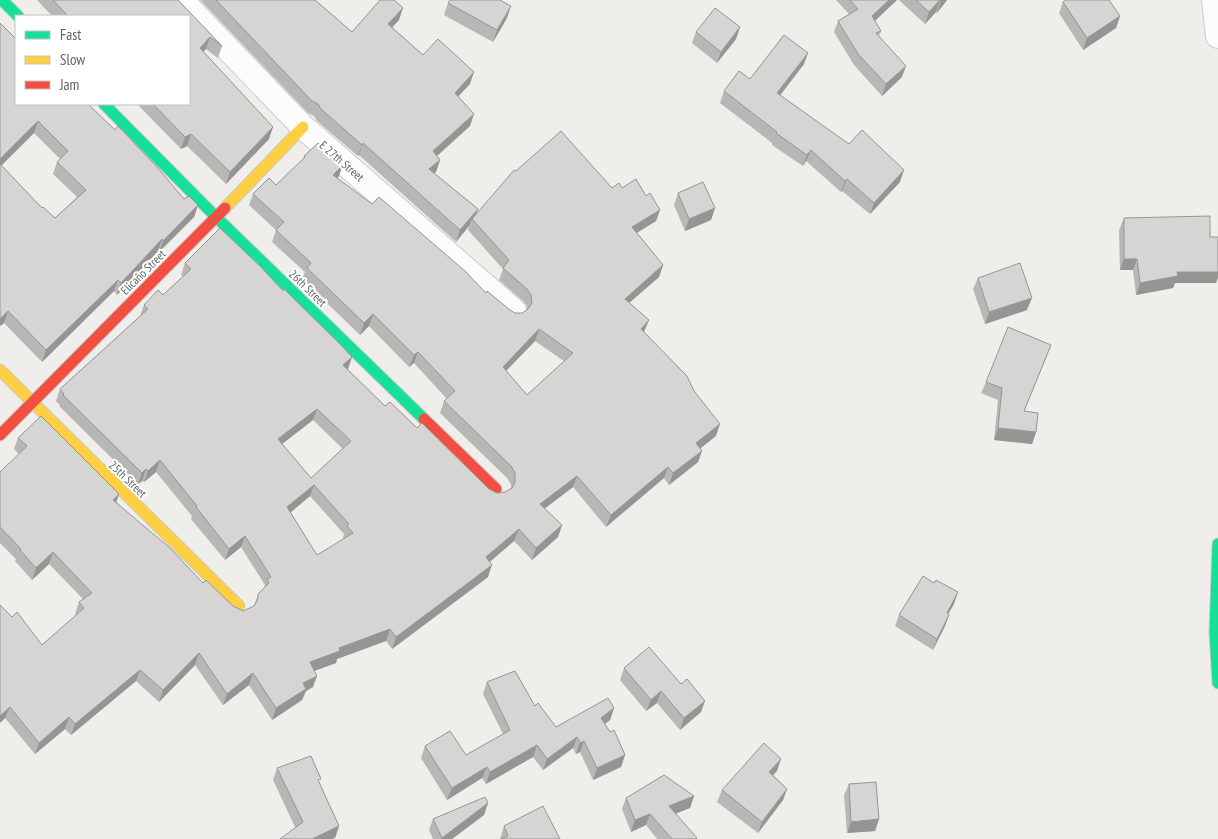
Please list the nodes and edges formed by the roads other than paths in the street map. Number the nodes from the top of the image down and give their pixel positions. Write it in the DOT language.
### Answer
graph roads {
  1 [pos="2,0"];
  2 [pos="181,0"];
  3 [pos="1214,0"];
  4 [pos="17,15"];
  5 [pos="1218,36"];
  6 [pos="105,105"];
  7 [pos="303,127"];
  8 [pos="216,217"];
  9 [pos="514,312"];
  10 [pos="0,370"];
  11 [pos="32,404"];
  12 [pos="0,435"];
  13 [pos="496,489"];
  14 [pos="1218,544"];
  15 [pos="238,606"];
  16 [pos="1218,683"];
  1 -- 4 [label="street"];
  2 -- 7 [label="street, E 27th Street"];
  3 -- 5 [label="street"];
  6 -- 8 [label="street, 26th Street"];
  7 -- 8 [label="street, Elicaño Street"];
  7 -- 9 [label="street, E 27th Street"];
  8 -- 11 [label="street, Elicaño Street"];
  8 -- 13 [label="street, 26th Street"];
  10 -- 11 [label="street, 25th Street"];
  11 -- 12 [label="street, Elicaño Street"];
  11 -- 15 [label="street, 25th Street"];
  14 -- 16 [label="street"];
}
